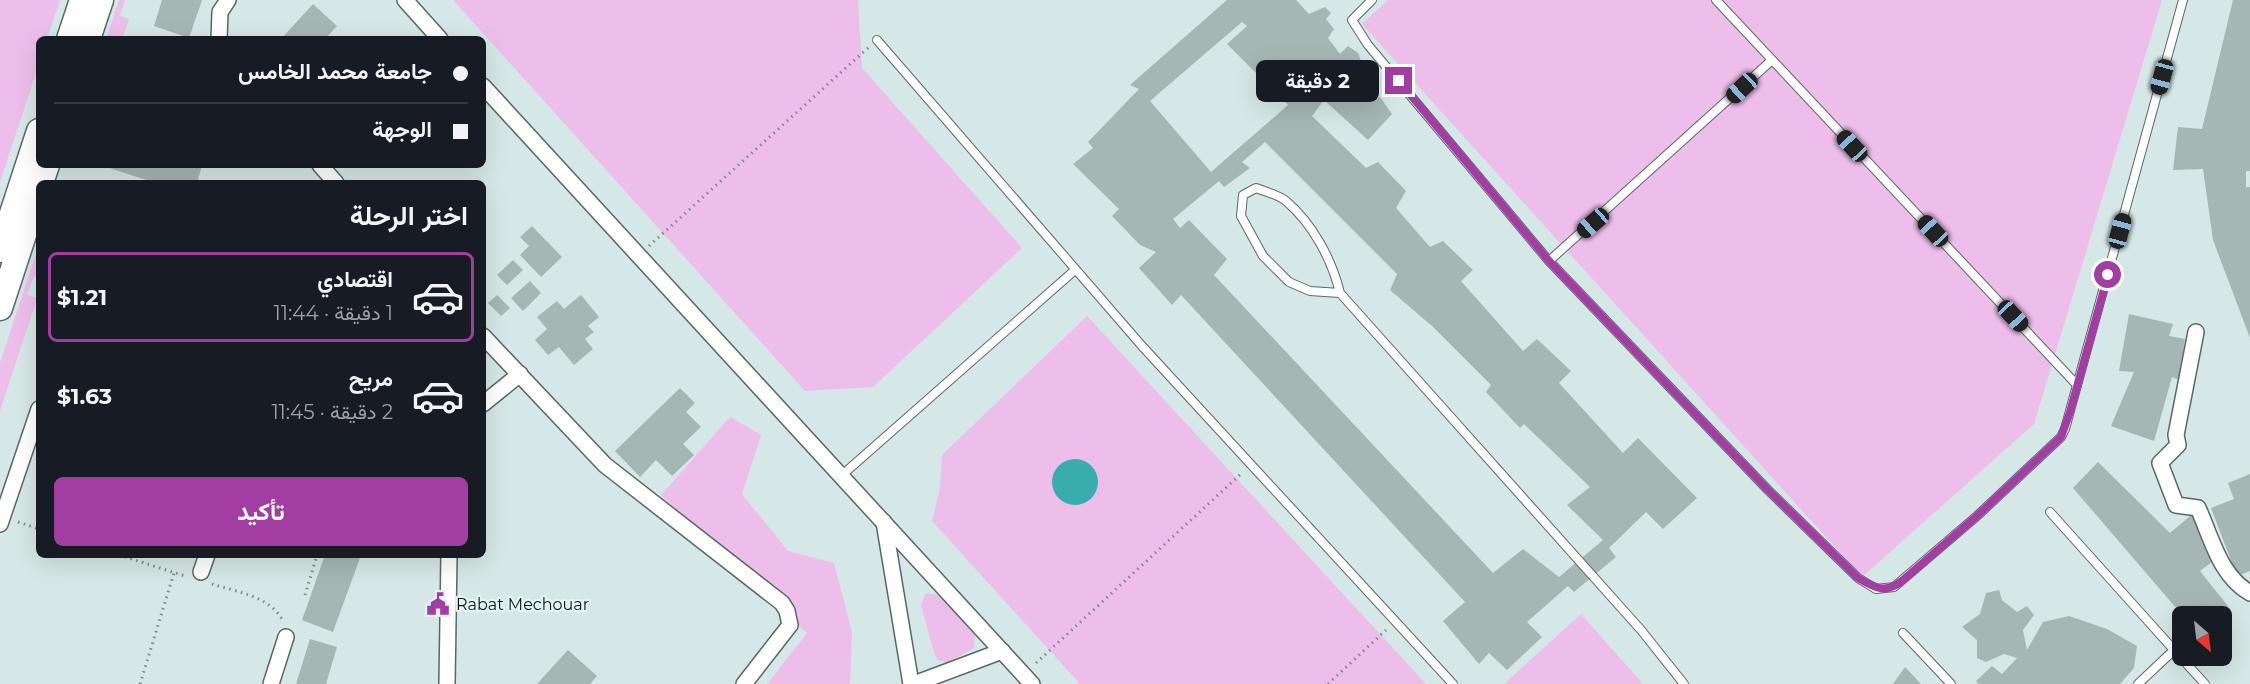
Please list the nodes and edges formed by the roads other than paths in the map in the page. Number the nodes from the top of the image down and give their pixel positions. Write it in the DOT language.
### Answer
graph roads {
  1 [pos="82,0"];
  2 [pos="101,0"];
  3 [pos="228,0"];
  4 [pos="405,0"];
  5 [pos="1372,0"];
  6 [pos="1716,0"];
  7 [pos="2183,0"];
  8 [pos="70,36"];
  9 [pos="89,36"];
  10 [pos="219,36"];
  11 [pos="437,36"];
  12 [pos="877,40"];
  13 [pos="1772,60"];
  14 [pos="486,89"];
  15 [pos="36,140"];
  16 [pos="323,168"];
  17 [pos="333,180"];
  18 [pos="36,198"];
  19 [pos="0,250"];
  20 [pos="1549,261"];
  21 [pos="1075,270"];
  22 [pos="1340,293"];
  23 [pos="0,308"];
  24 [pos="2196,332"];
  25 [pos="486,339"];
  26 [pos="520,374"];
  27 [pos="2077,385"];
  28 [pos="486,402"];
  29 [pos="36,418"];
  30 [pos="841,476"];
  31 [pos="2050,512"];
  32 [pos="1,521"];
  33 [pos="884,522"];
  34 [pos="206,558"];
  35 [pos="449,558"];
  36 [pos="200,578"];
  37 [pos="2250,593"];
  38 [pos="1903,633"];
  39 [pos="286,637"];
  40 [pos="2172,648"];
  41 [pos="1002,651"];
  42 [pos="2172,652"];
  43 [pos="2189,666"];
  44 [pos="1028,679"];
  45 [pos="271,684"];
  46 [pos="447,684"];
  47 [pos="744,684"];
  48 [pos="912,684"];
  49 [pos="1454,684"];
  50 [pos="1684,684"];
  51 [pos="1951,684"];
  52 [pos="2138,684"];
  53 [pos="2205,684"];
  1 -- 8 [label="main road"];
  2 -- 9 [label="main road"];
  3 -- 10 [label="street"];
  4 -- 11 [label="street"];
  5 -- 20 [label="lane"];
  6 -- 13 [label="lane"];
  7 -- 27 [label="lane"];
  12 -- 21 [label="lane"];
  13 -- 20 [label="lane"];
  13 -- 27 [label="lane"];
  14 -- 30 [label="street"];
  15 -- 19 [label="main road"];
  16 -- 17 [label="street"];
  18 -- 23 [label="main road"];
  20 -- 27 [label="lane"];
  21 -- 30 [label="lane"];
  21 -- 49 [label="lane"];
  22 -- 22 [label="lane"];
  22 -- 50 [label="lane"];
  24 -- 37 [label="street"];
  25 -- 26 [label="street"];
  26 -- 28 [label="street"];
  26 -- 47 [label="street"];
  29 -- 32 [label="street"];
  30 -- 33 [label="street"];
  31 -- 40 [label="lane"];
  33 -- 41 [label="street"];
  33 -- 48 [label="street"];
  34 -- 36 [label="street"];
  35 -- 46 [label="street"];
  38 -- 51 [label="lane"];
  39 -- 45 [label="street"];
  41 -- 44 [label="street"];
  41 -- 48 [label="street"];
  42 -- 52 [label="lane"];
  43 -- 53 [label="lane"];
}
